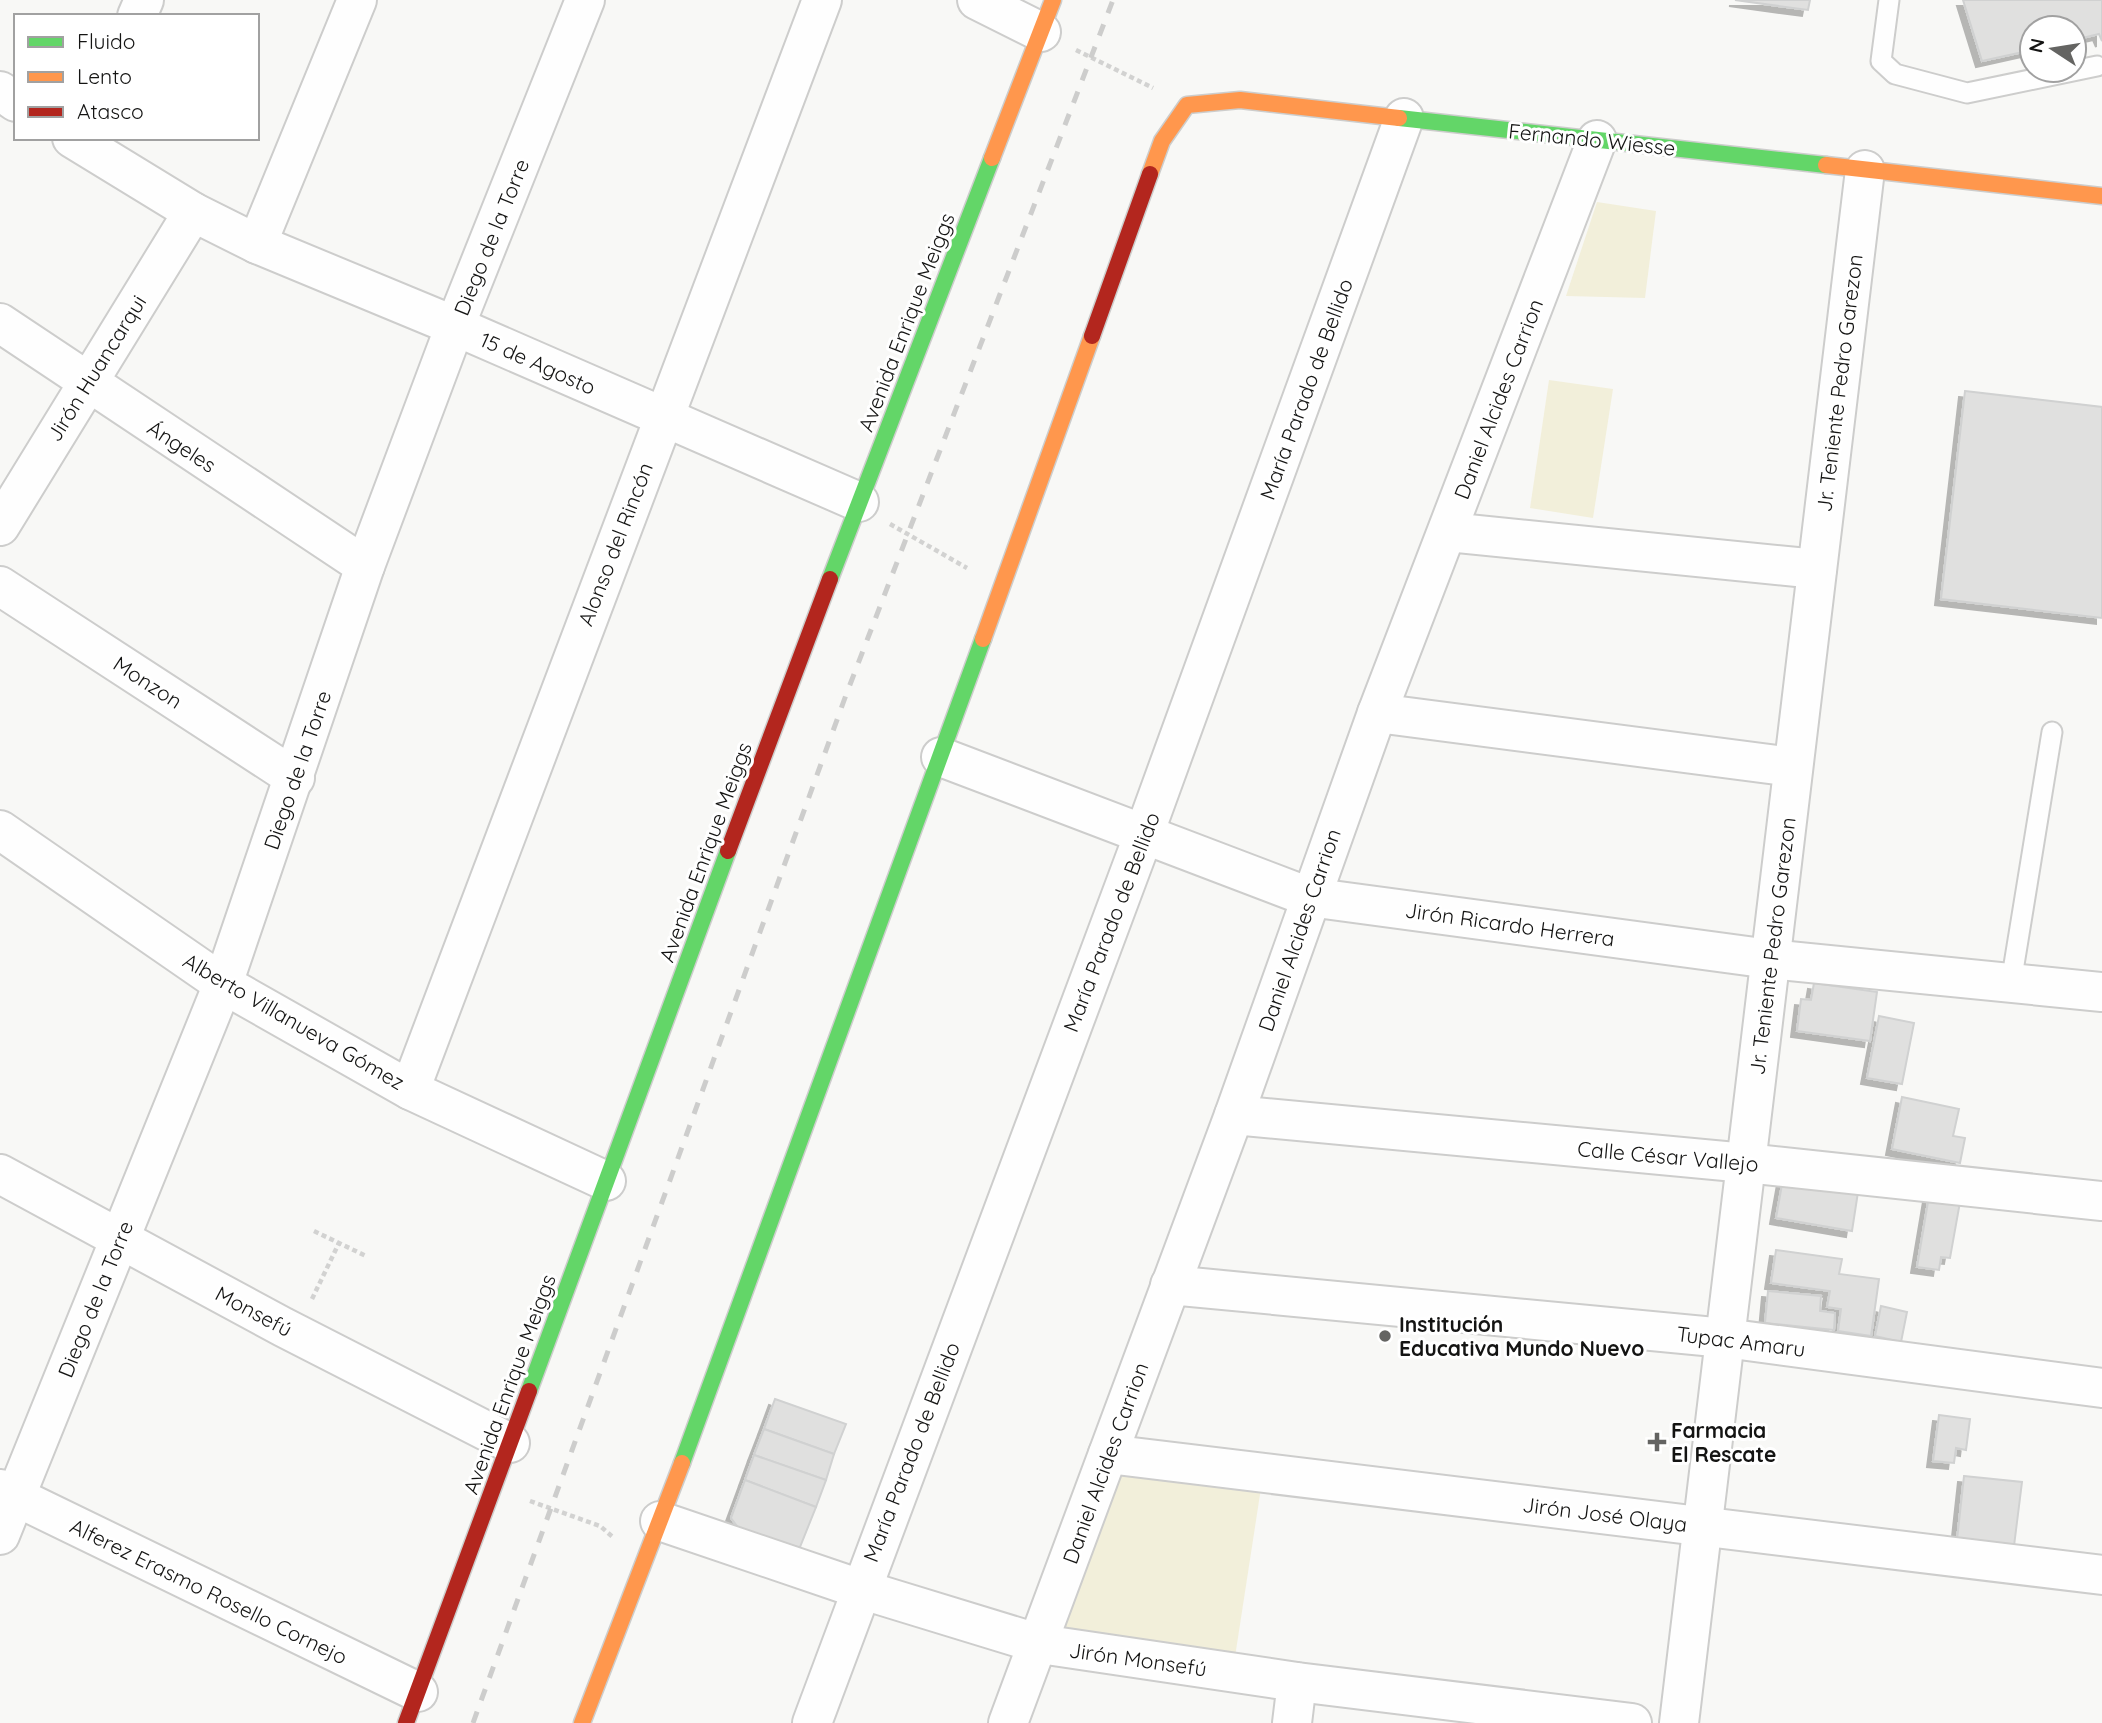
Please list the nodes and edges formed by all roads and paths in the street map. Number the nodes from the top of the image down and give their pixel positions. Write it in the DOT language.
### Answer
graph roads {
  1 [pos="357,0"];
  2 [pos="585,0"];
  3 [pos="822,0"];
  4 [pos="977,0"];
  5 [pos="1889,0"];
  6 [pos="1047,16"];
  7 [pos="1092,57"];
  8 [pos="2097,66"];
  9 [pos="1187,105"];
  10 [pos="1404,118"];
  11 [pos="78,140"];
  12 [pos="1597,140"];
  13 [pos="1865,170"];
  14 [pos="2102,196"];
  15 [pos="193,212"];
  16 [pos="257,244"];
  17 [pos="0,323"];
  18 [pos="455,326"];
  19 [pos="86,383"];
  20 [pos="662,418"];
  21 [pos="859,502"];
  22 [pos="0,526"];
  23 [pos="1448,532"];
  24 [pos="365,566"];
  25 [pos="1817,569"];
  26 [pos="0,586"];
  27 [pos="1002,586"];
  28 [pos="1377,713"];
  29 [pos="2052,732"];
  30 [pos="941,757"];
  31 [pos="1793,767"];
  32 [pos="295,778"];
  33 [pos="0,830"];
  34 [pos="1144,834"];
  35 [pos="1309,897"];
  36 [pos="1770,959"];
  37 [pos="2011,983"];
  38 [pos="223,984"];
  39 [pos="2102,992"];
  40 [pos="410,1090"];
  41 [pos="1234,1115"];
  42 [pos="1746,1163"];
  43 [pos="0,1174"];
  44 [pos="606,1181"];
  45 [pos="2102,1201"];
  46 [pos="314,1231"];
  47 [pos="120,1239"];
  48 [pos="339,1243"];
  49 [pos="366,1256"];
  50 [pos="1170,1285"];
  51 [pos="296,1334"];
  52 [pos="1725,1338"];
  53 [pos="2102,1388"];
  54 [pos="510,1443"];
  55 [pos="1108,1454"];
  56 [pos="7,1493"];
  57 [pos="528,1501"];
  58 [pos="660,1521"];
  59 [pos="600,1526"];
  60 [pos="1704,1526"];
  61 [pos="0,1535"];
  62 [pos="2102,1575"];
  63 [pos="860,1589"];
  64 [pos="1040,1644"];
  65 [pos="1297,1682"];
  66 [pos="412,1708"];
  67 [pos="1477,1714"];
  68 [pos="582,1723"];
  69 [pos="812,1723"];
  70 [pos="1008,1723"];
  71 [pos="1292,1723"];
  72 [pos="1632,1723"];
  73 [pos="1679,1723"];
  1 -- 16 [label="street"];
  2 -- 18 [label="street, Diego de la Torre"];
  3 -- 20 [label="street, Alonso del Rincón"];
  4 -- 6 [label="street"];
  5 -- 8 [label="lane"];
  6 -- 21 [label="street, Avenida Enrique Meiggs"];
  7 -- 9 [label="path"];
  9 -- 10 [label="street, Fernando Wiesse"];
  9 -- 27 [label="street"];
  10 -- 12 [label="street, Fernando Wiesse"];
  10 -- 34 [label="street, María Parado de Bellido"];
  11 -- 15 [label="street, 15 de Agosto"];
  12 -- 13 [label="street, Fernando Wiesse"];
  12 -- 23 [label="street, Daniel Alcides Carrion"];
  13 -- 14 [label="street, Fernando Wiesse"];
  13 -- 25 [label="street, Jr. Teniente Pedro Garezon"];
  15 -- 16 [label="street, 15 de Agosto"];
  15 -- 19 [label="street, Jirón Huancarqui"];
  16 -- 18 [label="street, 15 de Agosto"];
  17 -- 19 [label="street, Ángeles"];
  18 -- 20 [label="street, 15 de Agosto"];
  18 -- 24 [label="street, Diego de la Torre"];
  19 -- 22 [label="street, Jirón Huancarqui"];
  19 -- 24 [label="street, Ángeles"];
  20 -- 21 [label="street, 15 de Agosto"];
  20 -- 40 [label="street, Alonso del Rincón"];
  21 -- 27 [label="path"];
  21 -- 44 [label="street, Avenida Enrique Meiggs"];
  23 -- 25 [label="street"];
  23 -- 28 [label="street, Daniel Alcides Carrion"];
  24 -- 32 [label="street, Diego de la Torre"];
  25 -- 31 [label="street, Jr. Teniente Pedro Garezon"];
  26 -- 32 [label="street, Monzon"];
  27 -- 30 [label="street"];
  28 -- 31 [label="street"];
  28 -- 35 [label="street, Daniel Alcides Carrion"];
  29 -- 37 [label="lane"];
  30 -- 34 [label="street, Jirón Ricardo Herrera"];
  30 -- 58 [label="street"];
  31 -- 36 [label="street, Jr. Teniente Pedro Garezon"];
  32 -- 38 [label="street, Diego de la Torre"];
  33 -- 38 [label="street, Alberto Villanueva Gómez"];
  34 -- 35 [label="street, Jirón Ricardo Herrera"];
  34 -- 63 [label="street, María Parado de Bellido"];
  35 -- 36 [label="street, Jirón Ricardo Herrera"];
  35 -- 41 [label="street, Daniel Alcides Carrion"];
  36 -- 37 [label="street, Jirón Ricardo Herrera"];
  36 -- 42 [label="street, Jr. Teniente Pedro Garezon"];
  37 -- 39 [label="street, Jirón Ricardo Herrera"];
  38 -- 40 [label="street, Alberto Villanueva Gómez"];
  38 -- 47 [label="street, Diego de la Torre"];
  40 -- 44 [label="street, Alberto Villanueva Gómez"];
  41 -- 42 [label="street, Calle César Vallejo"];
  41 -- 50 [label="street, Daniel Alcides Carrion"];
  42 -- 45 [label="street, Calle César Vallejo"];
  42 -- 52 [label="street, Jr. Teniente Pedro Garezon"];
  43 -- 47 [label="street, Monsefú"];
  44 -- 54 [label="street, Avenida Enrique Meiggs"];
  46 -- 48 [label="path"];
  47 -- 51 [label="street, Monsefú"];
  47 -- 56 [label="street, Diego de la Torre"];
  48 -- 49 [label="path"];
  48 -- 51 [label="path"];
  50 -- 52 [label="street, Tupac Amaru"];
  50 -- 55 [label="street, Daniel Alcides Carrion"];
  51 -- 54 [label="street, Monsefú"];
  52 -- 53 [label="street, Tupac Amaru"];
  52 -- 60 [label="street, Jr. Teniente Pedro Garezon"];
  54 -- 66 [label="street, Avenida Enrique Meiggs"];
  55 -- 60 [label="street, Jirón José Olaya"];
  55 -- 64 [label="street, Daniel Alcides Carrion"];
  56 -- 61 [label="street, Diego de la Torre"];
  56 -- 66 [label="street, Alferez Erasmo Rosello Cornejo"];
  57 -- 59 [label="path"];
  58 -- 63 [label="street, Jirón Monsefú"];
  58 -- 68 [label="street"];
  60 -- 62 [label="street, Jirón José Olaya"];
  60 -- 73 [label="street, Jr. Teniente Pedro Garezon"];
  63 -- 64 [label="street, Jirón Monsefú"];
  63 -- 69 [label="street, María Parado de Bellido"];
  64 -- 65 [label="street, Jirón Monsefú"];
  64 -- 70 [label="street, Daniel Alcides Carrion"];
  65 -- 67 [label="street, Jirón Monsefú"];
  65 -- 71 [label="street"];
  67 -- 72 [label="street, Jirón Monsefú"];
}
